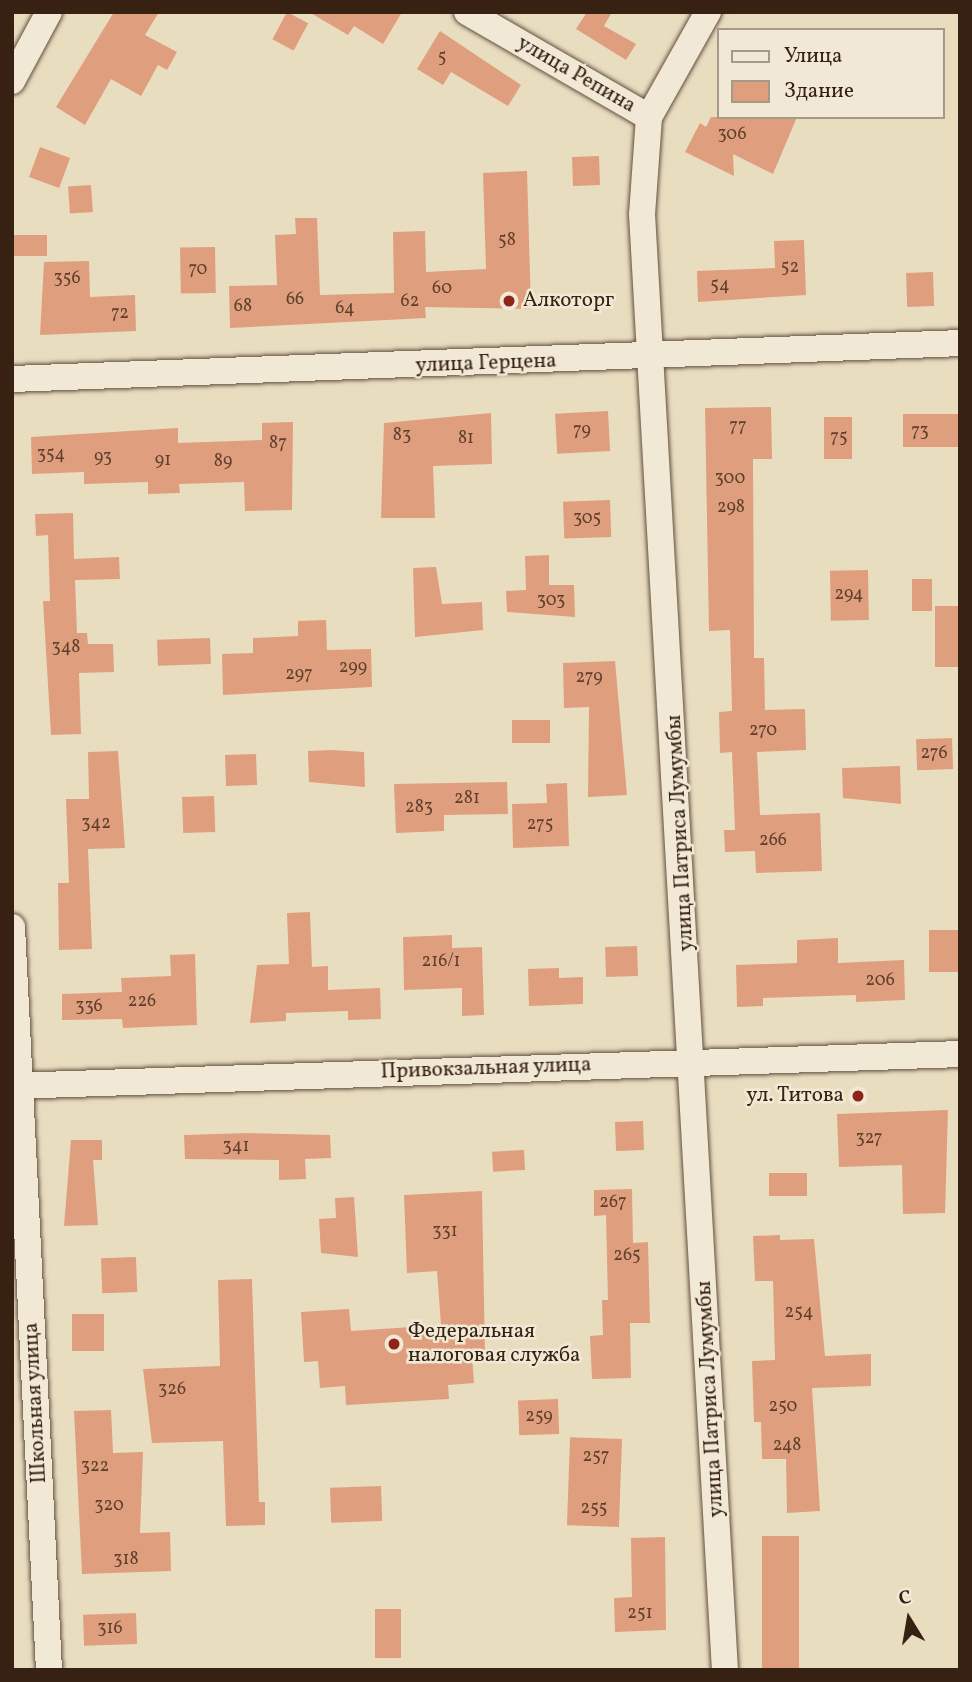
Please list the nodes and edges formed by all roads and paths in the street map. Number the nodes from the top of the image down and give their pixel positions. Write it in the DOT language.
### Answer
graph roads {
  1 [pos="49,12"];
  2 [pos="467,12"];
  3 [pos="708,12"];
  4 [pos="12,81"];
  5 [pos="649,117"];
  6 [pos="960,343"];
  7 [pos="653,358"];
  8 [pos="12,379"];
  9 [pos="12,927"];
  10 [pos="960,1054"];
  11 [pos="694,1062"];
  12 [pos="16,1086"];
  13 [pos="49,1670"];
  14 [pos="725,1670"];
  1 -- 4 [label="street"];
  2 -- 5 [label="street, улица Репина"];
  3 -- 5 [label="street, улица Патриса Лумумбы"];
  5 -- 7 [label="street, улица Патриса Лумумбы"];
  6 -- 7 [label="street, улица Герцена"];
  7 -- 8 [label="street, улица Герцена"];
  7 -- 11 [label="street, улица Патриса Лумумбы"];
  9 -- 12 [label="street, Школьная улица"];
  10 -- 11 [label="street, Привокзальная улица"];
  11 -- 12 [label="street, Привокзальная улица"];
  11 -- 14 [label="street, улица Патриса Лумумбы"];
  12 -- 13 [label="street, Школьная улица"];
}
